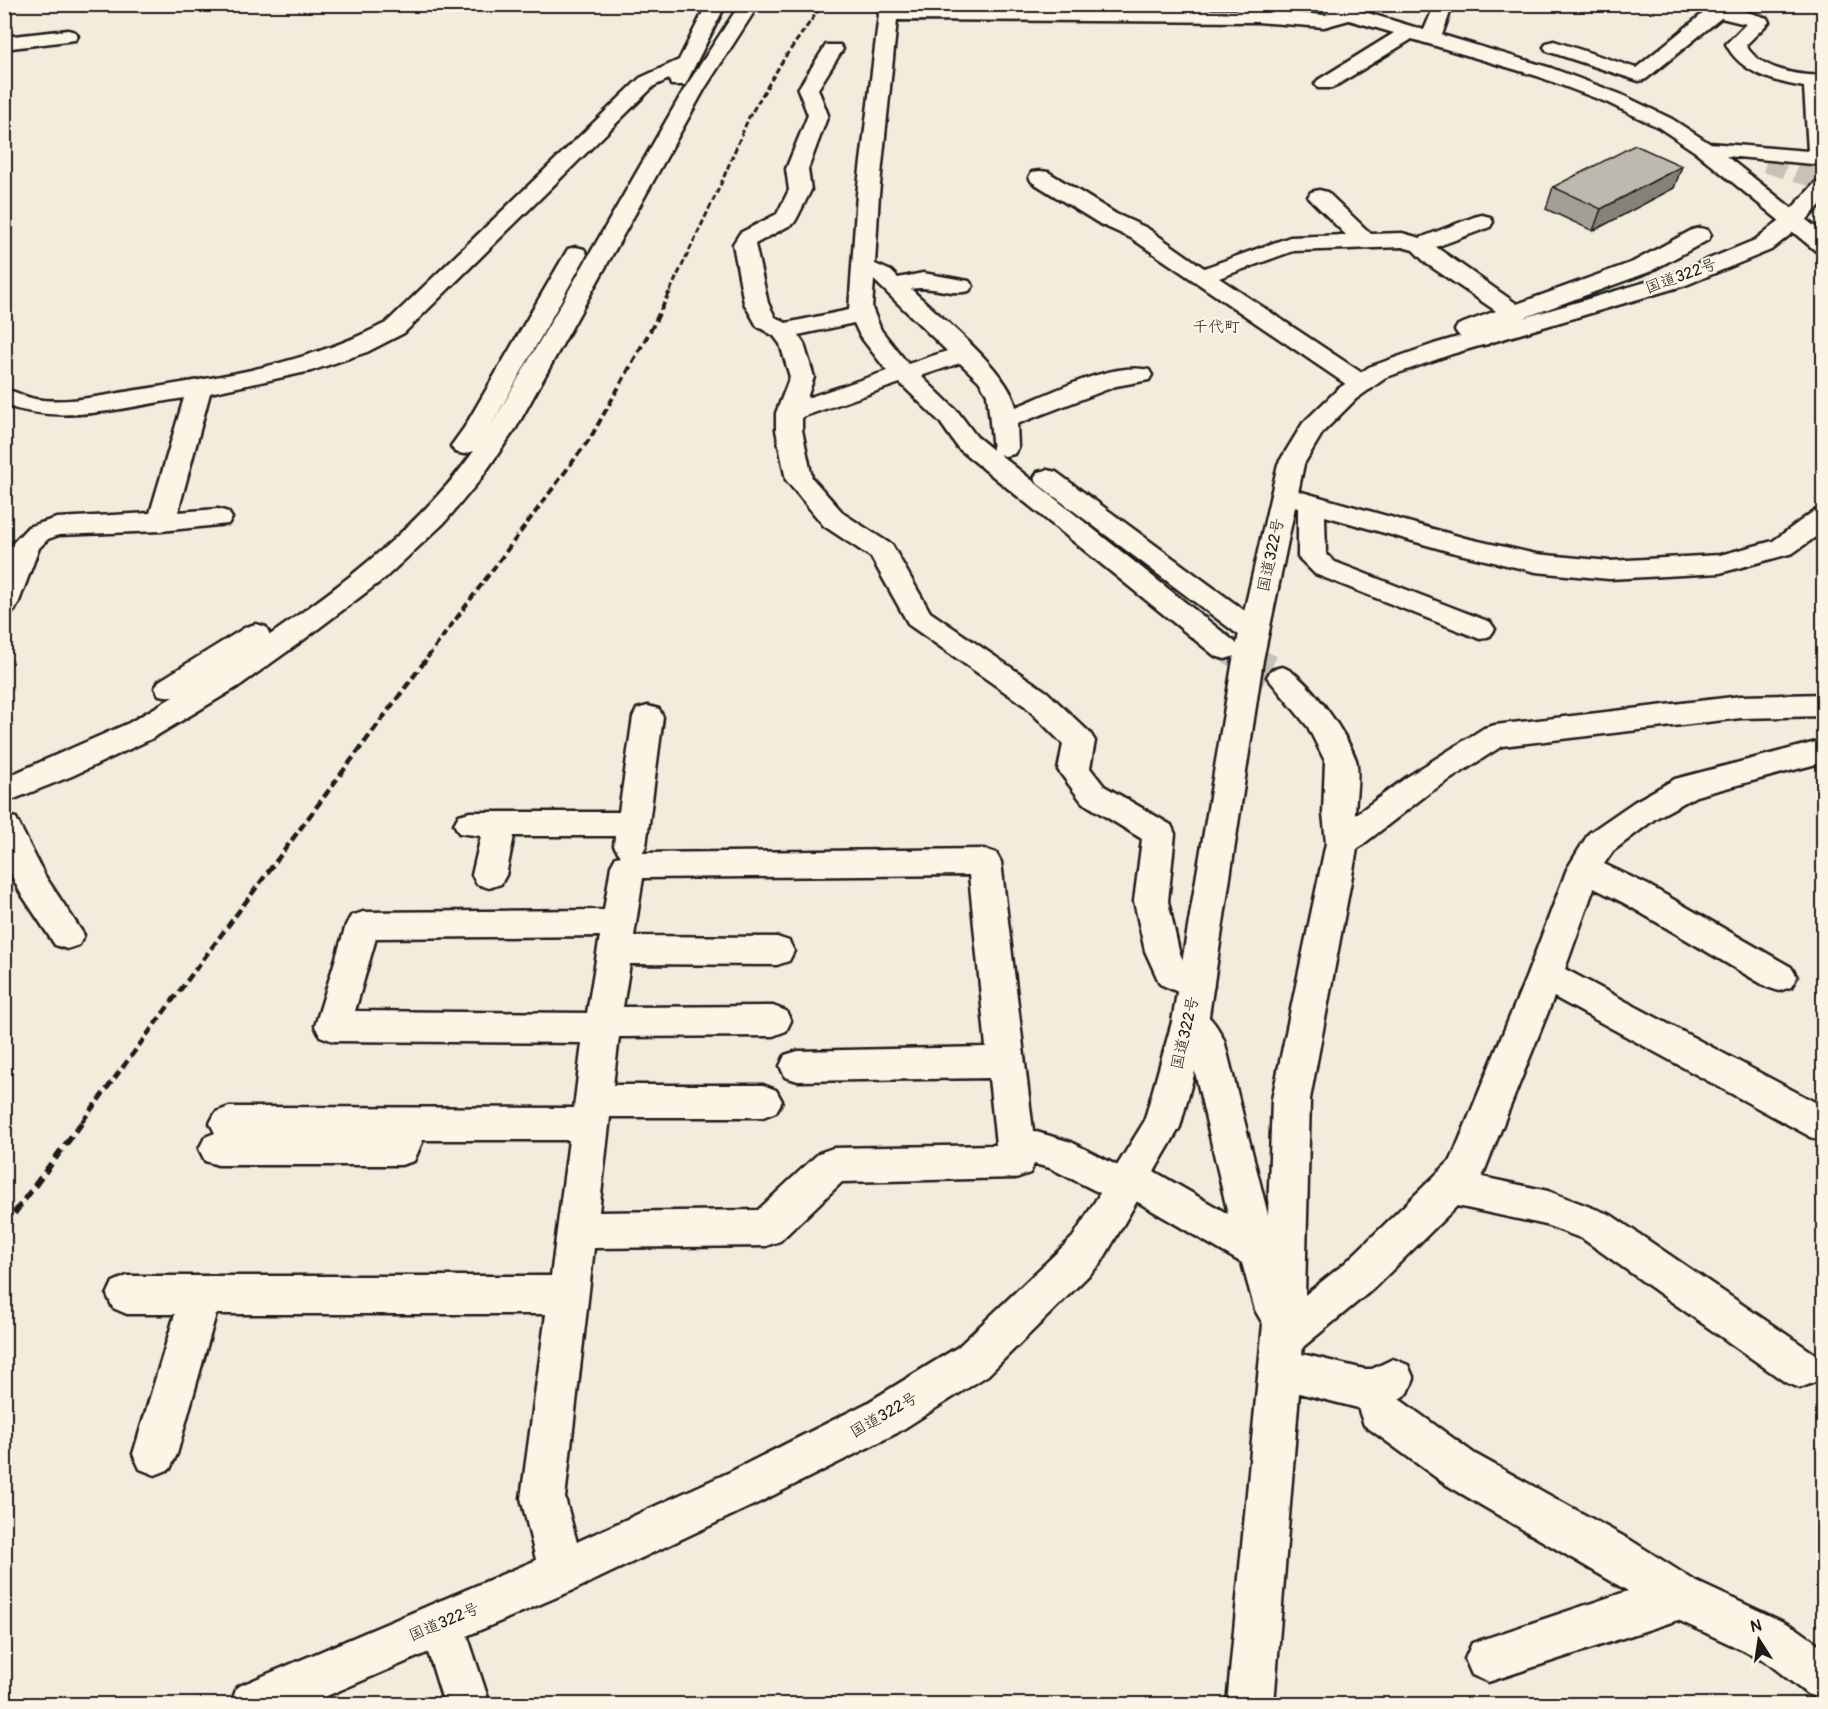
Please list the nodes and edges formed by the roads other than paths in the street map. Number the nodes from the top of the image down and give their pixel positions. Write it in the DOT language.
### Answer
graph roads {
  1 [pos="717,4"];
  2 [pos="750,4"];
  3 [pos="1316,4"];
  4 [pos="1444,4"];
  5 [pos="1714,8"];
  6 [pos="887,9"];
  7 [pos="1406,11"];
  8 [pos="1347,14"];
  9 [pos="1383,25"];
  10 [pos="1409,32"];
  11 [pos="68,36"];
  12 [pos="1431,38"];
  13 [pos="4,43"];
  14 [pos="1554,47"];
  15 [pos="833,49"];
  16 [pos="685,79"];
  17 [pos="1819,82"];
  18 [pos="1325,84"];
  19 [pos="1704,150"];
  20 [pos="1739,150"];
  21 [pos="1766,162"];
  22 [pos="1822,168"];
  23 [pos="1040,177"];
  24 [pos="1319,197"];
  25 [pos="1793,221"];
  26 [pos="1482,222"];
  27 [pos="1700,235"];
  28 [pos="1366,242"];
  29 [pos="1421,245"];
  30 [pos="1824,246"];
  31 [pos="863,268"];
  32 [pos="1202,278"];
  33 [pos="893,286"];
  34 [pos="961,286"];
  35 [pos="1515,313"];
  36 [pos="862,314"];
  37 [pos="783,332"];
  38 [pos="1479,339"];
  39 [pos="964,353"];
  40 [pos="514,362"];
  41 [pos="541,362"];
  42 [pos="905,373"];
  43 [pos="1140,375"];
  44 [pos="1362,384"];
  45 [pos="199,388"];
  46 [pos="4,396"];
  47 [pos="789,412"];
  48 [pos="949,417"];
  49 [pos="1004,420"];
  50 [pos="1005,448"];
  51 [pos="1298,499"];
  52 [pos="1824,517"];
  53 [pos="218,518"];
  54 [pos="161,522"];
  55 [pos="4,604"];
  56 [pos="1480,628"];
  57 [pos="1254,632"];
  58 [pos="1225,649"];
  59 [pos="1282,677"];
  60 [pos="1824,705"];
  61 [pos="648,717"];
  62 [pos="1824,751"];
  63 [pos="4,769"];
  64 [pos="4,791"];
  65 [pos="633,824"];
  66 [pos="10,838"];
  67 [pos="1342,843"];
  68 [pos="628,866"];
  69 [pos="1584,869"];
  70 [pos="489,875"];
  71 [pos="67,935"];
  72 [pos="617,936"];
  73 [pos="777,951"];
  74 [pos="1545,975"];
  75 [pos="1779,977"];
  76 [pos="1193,1004"];
  77 [pos="773,1021"];
  78 [pos="603,1025"];
  79 [pos="1006,1062"];
  80 [pos="798,1066"];
  81 [pos="763,1101"];
  82 [pos="592,1113"];
  83 [pos="1824,1126"];
  84 [pos="224,1136"];
  85 [pos="1015,1143"];
  86 [pos="1127,1183"];
  87 [pos="1450,1187"];
  88 [pos="577,1230"];
  89 [pos="1257,1251"];
  90 [pos="569,1294"];
  91 [pos="127,1295"];
  92 [pos="201,1295"];
  93 [pos="1281,1353"];
  94 [pos="1800,1368"];
  95 [pos="155,1454"];
  96 [pos="562,1572"];
  97 [pos="1679,1597"];
  98 [pos="442,1623"];
  99 [pos="1488,1659"];
  100 [pos="1824,1677"];
  101 [pos="254,1704"];
  102 [pos="467,1704"];
  103 [pos="1250,1704"];
  1 -- 16 [label="main road"];
  2 -- 16 [label="main road"];
  3 -- 8 [label="main road"];
  4 -- 12 [label="main road"];
  5 -- 14 [label="main road"];
  5 -- 17 [label="main road"];
  6 -- 8 [label="main road"];
  6 -- 31 [label="main road"];
  7 -- 9 [label="main road"];
  8 -- 9 [label="main road"];
  9 -- 10 [label="main road"];
  10 -- 12 [label="main road"];
  10 -- 18 [label="main road"];
  11 -- 13 [label="main road"];
  12 -- 19 [label="main road"];
  15 -- 37 [label="main road"];
  16 -- 40 [label="main road"];
  16 -- 41 [label="main road"];
  16 -- 45 [label="main road"];
  17 -- 22 [label="main road"];
  19 -- 20 [label="main road"];
  19 -- 25 [label="main road"];
  20 -- 21 [label="main road"];
  20 -- 22 [label="main road"];
  22 -- 25 [label="main road, 国道322号"];
  23 -- 32 [label="main road"];
  24 -- 28 [label="main road"];
  25 -- 30 [label="main road"];
  25 -- 38 [label="main road, 国道322号"];
  26 -- 29 [label="main road"];
  27 -- 35 [label="main road"];
  28 -- 29 [label="main road"];
  28 -- 32 [label="main road"];
  29 -- 35 [label="main road"];
  31 -- 33 [label="main road"];
  31 -- 36 [label="main road"];
  32 -- 44 [label="main road"];
  33 -- 34 [label="main road"];
  33 -- 39 [label="main road"];
  35 -- 38 [label="main road"];
  36 -- 37 [label="main road"];
  36 -- 42 [label="main road"];
  37 -- 47 [label="main road"];
  38 -- 44 [label="main road, 国道322号"];
  39 -- 42 [label="main road"];
  39 -- 49 [label="main road"];
  40 -- 41 [label="main road"];
  40 -- 63 [label="main road"];
  41 -- 64 [label="main road"];
  42 -- 47 [label="main road"];
  42 -- 48 [label="main road"];
  43 -- 49 [label="main road"];
  44 -- 51 [label="main road, 国道322号"];
  45 -- 46 [label="main road"];
  45 -- 54 [label="main road"];
  47 -- 76 [label="main road"];
  48 -- 50 [label="main road"];
  48 -- 58 [label="main road"];
  49 -- 50 [label="main road"];
  50 -- 57 [label="main road"];
  51 -- 52 [label="main road"];
  51 -- 56 [label="main road"];
  51 -- 57 [label="main road, 国道322号"];
  53 -- 54 [label="main road"];
  54 -- 55 [label="main road"];
  57 -- 76 [label="main road, 国道322号"];
  59 -- 67 [label="main road"];
  60 -- 67 [label="main road"];
  61 -- 65 [label="main road"];
  62 -- 69 [label="main road"];
  65 -- 68 [label="main road"];
  65 -- 70 [label="main road"];
  66 -- 71 [label="main road"];
  67 -- 93 [label="main road"];
  68 -- 72 [label="main road"];
  68 -- 79 [label="main road"];
  69 -- 74 [label="main road"];
  69 -- 75 [label="main road"];
  72 -- 73 [label="main road"];
  72 -- 78 [label="main road"];
  72 -- 78 [label="main road"];
  74 -- 83 [label="main road"];
  74 -- 87 [label="main road"];
  76 -- 86 [label="main road, 国道322号"];
  76 -- 89 [label="main road"];
  77 -- 78 [label="main road"];
  78 -- 82 [label="main road"];
  79 -- 80 [label="main road"];
  79 -- 85 [label="main road"];
  81 -- 82 [label="main road"];
  82 -- 84 [label="main road"];
  82 -- 88 [label="main road"];
  85 -- 86 [label="main road"];
  85 -- 88 [label="main road"];
  86 -- 89 [label="main road"];
  86 -- 96 [label="main road, 国道322号"];
  87 -- 93 [label="main road"];
  87 -- 94 [label="main road"];
  88 -- 90 [label="main road"];
  89 -- 93 [label="main road"];
  90 -- 92 [label="main road"];
  90 -- 96 [label="main road"];
  91 -- 92 [label="main road"];
  92 -- 95 [label="main road"];
  93 -- 97 [label="main road"];
  93 -- 103 [label="main road"];
  96 -- 98 [label="main road, 国道322号"];
  97 -- 99 [label="main road"];
  97 -- 100 [label="main road"];
  98 -- 101 [label="main road, 国道322号"];
  98 -- 102 [label="main road"];
}
